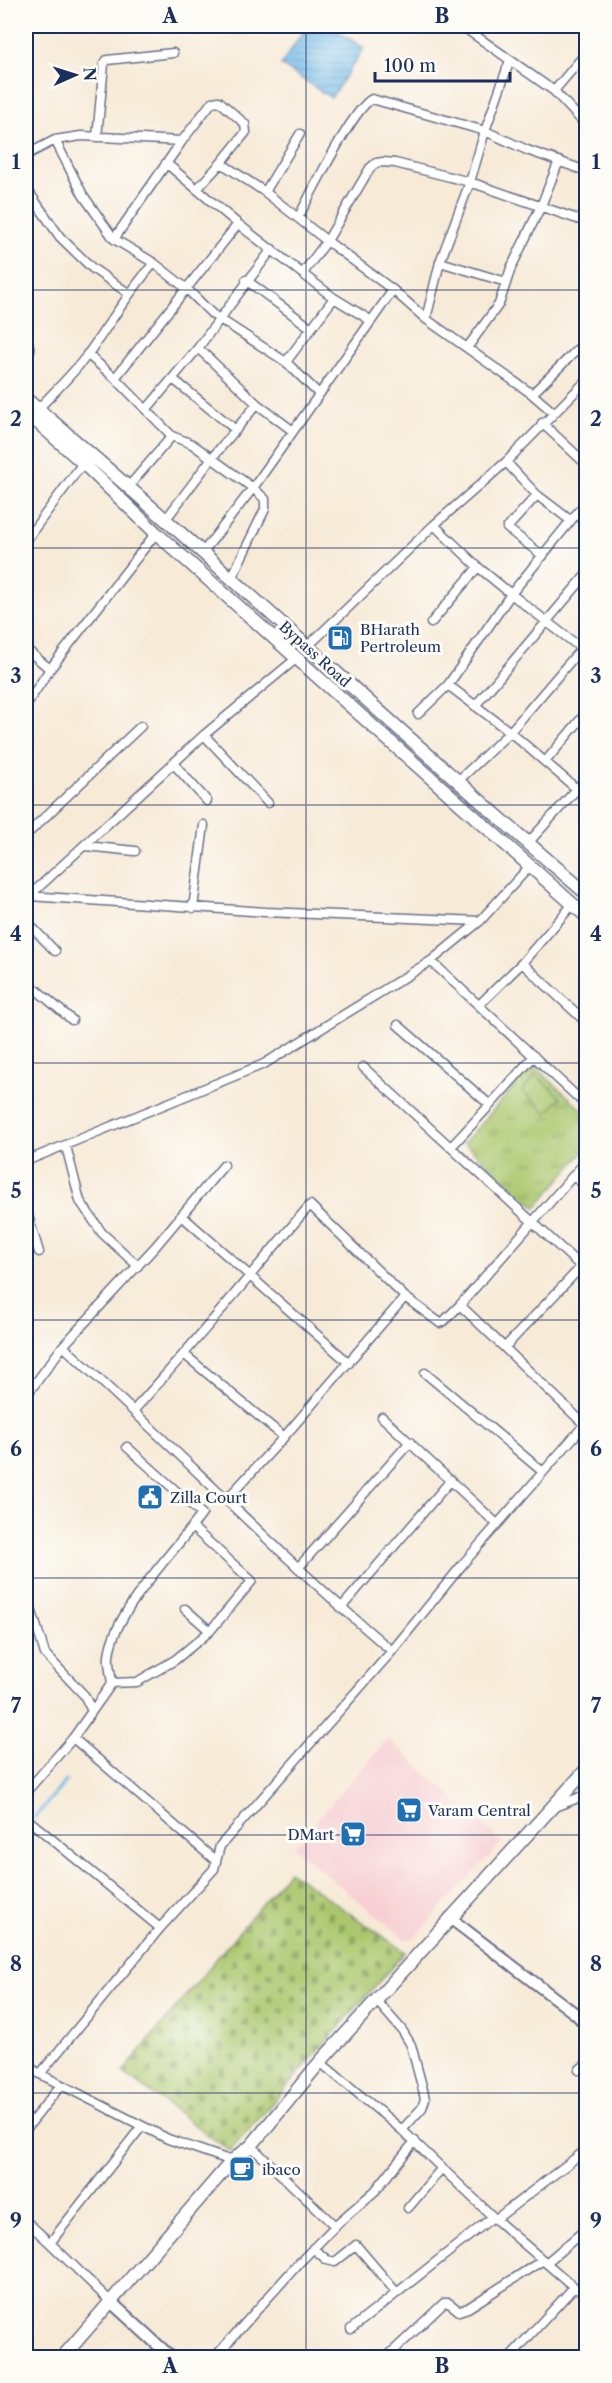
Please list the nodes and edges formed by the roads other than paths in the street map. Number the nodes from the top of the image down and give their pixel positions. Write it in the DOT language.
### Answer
graph roads {
  1 [pos="462,26"];
  2 [pos="173,53"];
  3 [pos="586,53"];
  4 [pos="510,60"];
  5 [pos="554,91"];
  6 [pos="586,124"];
  7 [pos="484,131"];
  8 [pos="300,134"];
  9 [pos="97,136"];
  10 [pos="55,140"];
  11 [pos="182,141"];
  12 [pos="26,155"];
  13 [pos="559,162"];
  14 [pos="166,163"];
  15 [pos="221,163"];
  16 [pos="586,171"];
  17 [pos="470,182"];
  18 [pos="26,188"];
  19 [pos="198,188"];
  20 [pos="266,192"];
  21 [pos="542,206"];
  22 [pos="298,218"];
  23 [pos="586,220"];
  24 [pos="238,225"];
  25 [pos="114,239"];
  26 [pos="327,241"];
  27 [pos="272,249"];
  28 [pos="440,262"];
  29 [pos="154,263"];
  30 [pos="303,273"];
  31 [pos="246,280"];
  32 [pos="506,282"];
  33 [pos="187,289"];
  34 [pos="393,290"];
  35 [pos="128,293"];
  36 [pos="334,298"];
  37 [pos="426,319"];
  38 [pos="219,320"];
  39 [pos="370,320"];
  40 [pos="311,328"];
  41 [pos="26,336"];
  42 [pos="586,340"];
  43 [pos="198,348"];
  44 [pos="466,348"];
  45 [pos="87,354"];
  46 [pos="26,359"];
  47 [pos="286,362"];
  48 [pos="115,378"];
  49 [pos="173,379"];
  50 [pos="586,381"];
  51 [pos="319,394"];
  52 [pos="532,394"];
  53 [pos="26,399"];
  54 [pos="257,404"];
  55 [pos="548,407"];
  56 [pos="32,410"];
  57 [pos="146,410"];
  58 [pos="542,423"];
  59 [pos="236,430"];
  60 [pos="293,431"];
  61 [pos="172,436"];
  62 [pos="212,458"];
  63 [pos="506,462"];
  64 [pos="83,463"];
  65 [pos="586,464"];
  66 [pos="129,486"];
  67 [pos="254,488"];
  68 [pos="537,495"];
  69 [pos="586,502"];
  70 [pos="166,519"];
  71 [pos="570,520"];
  72 [pos="434,525"];
  73 [pos="156,533"];
  74 [pos="26,540"];
  75 [pos="204,552"];
  76 [pos="543,556"];
  77 [pos="478,567"];
  78 [pos="586,575"];
  79 [pos="231,579"];
  80 [pos="512,594"];
  81 [pos="548,621"];
  82 [pos="430,623"];
  83 [pos="306,648"];
  84 [pos="585,648"];
  85 [pos="26,649"];
  86 [pos="297,657"];
  87 [pos="50,669"];
  88 [pos="448,685"];
  89 [pos="26,705"];
  90 [pos="476,706"];
  91 [pos="586,712"];
  92 [pos="418,714"];
  93 [pos="141,726"];
  94 [pos="510,732"];
  95 [pos="204,735"];
  96 [pos="545,762"];
  97 [pos="173,763"];
  98 [pos="586,779"];
  99 [pos="459,780"];
  100 [pos="578,790"];
  101 [pos="207,801"];
  102 [pos="268,803"];
  103 [pos="204,825"];
  104 [pos="26,835"];
  105 [pos="528,843"];
  106 [pos="85,846"];
  107 [pos="135,851"];
  108 [pos="530,866"];
  109 [pos="586,893"];
  110 [pos="27,897"];
  111 [pos="573,904"];
  112 [pos="193,908"];
  113 [pos="586,916"];
  114 [pos="26,921"];
  115 [pos="480,921"];
  116 [pos="55,951"];
  117 [pos="431,961"];
  118 [pos="522,963"];
  119 [pos="26,981"];
  120 [pos="479,1005"];
  121 [pos="72,1020"];
  122 [pos="586,1022"];
  123 [pos="398,1025"];
  124 [pos="534,1056"];
  125 [pos="363,1067"];
  126 [pos="586,1105"];
  127 [pos="490,1106"];
  128 [pos="66,1146"];
  129 [pos="451,1147"];
  130 [pos="26,1161"];
  131 [pos="586,1161"];
  132 [pos="224,1165"];
  133 [pos="574,1176"];
  134 [pos="586,1187"];
  135 [pos="26,1209"];
  136 [pos="182,1216"];
  137 [pos="534,1221"];
  138 [pos="39,1252"];
  139 [pos="138,1266"];
  140 [pos="584,1268"];
  141 [pos="248,1276"];
  142 [pos="405,1297"];
  143 [pos="460,1305"];
  144 [pos="63,1346"];
  145 [pos="505,1347"];
  146 [pos="185,1354"];
  147 [pos="350,1364"];
  148 [pos="425,1373"];
  149 [pos="26,1396"];
  150 [pos="134,1410"];
  151 [pos="382,1417"];
  152 [pos="586,1424"];
  153 [pos="284,1437"];
  154 [pos="410,1442"];
  155 [pos="127,1447"];
  156 [pos="543,1472"];
  157 [pos="451,1480"];
  158 [pos="225,1500"];
  159 [pos="497,1524"];
  160 [pos="192,1527"];
  161 [pos="298,1568"];
  162 [pos="26,1592"];
  163 [pos="341,1608"];
  164 [pos="185,1609"];
  165 [pos="210,1630"];
  166 [pos="392,1651"];
  167 [pos="112,1683"];
  168 [pos="92,1711"];
  169 [pos="74,1737"];
  170 [pos="586,1770"];
  171 [pos="26,1792"];
  172 [pos="586,1795"];
  173 [pos="554,1807"];
  174 [pos="26,1818"];
  175 [pos="216,1862"];
  176 [pos="450,1918"];
  177 [pos="159,1928"];
  178 [pos="376,2000"];
  179 [pos="586,2006"];
  180 [pos="577,2015"];
  181 [pos="586,2025"];
  182 [pos="320,2062"];
  183 [pos="586,2064"];
  184 [pos="26,2065"];
  185 [pos="579,2070"];
  186 [pos="40,2074"];
  187 [pos="61,2085"];
  188 [pos="142,2126"];
  189 [pos="26,2129"];
  190 [pos="402,2130"];
  191 [pos="415,2141"];
  192 [pos="251,2146"];
  193 [pos="586,2150"];
  194 [pos="232,2161"];
  195 [pos="442,2168"];
  196 [pos="408,2208"];
  197 [pos="495,2218"];
  198 [pos="26,2221"];
  199 [pos="334,2226"];
  200 [pos="586,2229"];
  201 [pos="50,2243"];
  202 [pos="313,2248"];
  203 [pos="545,2262"];
  204 [pos="574,2287"];
  205 [pos="397,2293"];
  206 [pos="586,2294"];
  207 [pos="111,2302"];
  208 [pos="351,2329"];
  209 [pos="62,2358"];
  210 [pos="172,2358"];
  211 [pos="214,2358"];
  212 [pos="386,2358"];
  213 [pos="509,2358"];
  1 -- 4 [label="street"];
  2 -- 9 [label="street"];
  3 -- 5 [label="street"];
  4 -- 5 [label="street"];
  4 -- 7 [label="street"];
  5 -- 6 [label="street"];
  7 -- 13 [label="street"];
  7 -- 17 [label="street"];
  7 -- 22 [label="street"];
  8 -- 20 [label="street"];
  9 -- 10 [label="street"];
  9 -- 11 [label="street"];
  10 -- 12 [label="street"];
  10 -- 25 [label="street"];
  11 -- 14 [label="street"];
  11 -- 15 [label="street"];
  13 -- 16 [label="street"];
  13 -- 21 [label="street"];
  14 -- 19 [label="street"];
  14 -- 25 [label="street"];
  15 -- 19 [label="street"];
  15 -- 20 [label="street"];
  17 -- 21 [label="street"];
  17 -- 26 [label="street"];
  17 -- 28 [label="street"];
  18 -- 35 [label="street"];
  19 -- 24 [label="street"];
  20 -- 22 [label="street"];
  21 -- 23 [label="street"];
  21 -- 32 [label="street"];
  22 -- 26 [label="street"];
  24 -- 27 [label="street"];
  24 -- 33 [label="street"];
  25 -- 29 [label="street"];
  26 -- 30 [label="street"];
  26 -- 34 [label="street"];
  27 -- 30 [label="street"];
  27 -- 31 [label="street"];
  28 -- 32 [label="street"];
  28 -- 37 [label="street"];
  29 -- 33 [label="street"];
  29 -- 35 [label="street"];
  30 -- 36 [label="street"];
  31 -- 38 [label="street"];
  31 -- 40 [label="street"];
  32 -- 44 [label="street"];
  33 -- 38 [label="street"];
  33 -- 48 [label="street"];
  34 -- 37 [label="street"];
  34 -- 39 [label="street"];
  35 -- 45 [label="street"];
  36 -- 39 [label="street"];
  36 -- 40 [label="street"];
  37 -- 44 [label="street"];
  38 -- 43 [label="street"];
  38 -- 47 [label="street"];
  39 -- 51 [label="street"];
  40 -- 47 [label="street"];
  41 -- 46 [label="street"];
  42 -- 52 [label="street"];
  43 -- 49 [label="street"];
  43 -- 54 [label="street"];
  44 -- 52 [label="street"];
  45 -- 48 [label="street"];
  45 -- 56 [label="street"];
  47 -- 51 [label="street"];
  48 -- 57 [label="street"];
  49 -- 57 [label="street"];
  49 -- 59 [label="street"];
  50 -- 55 [label="street"];
  51 -- 60 [label="street"];
  52 -- 55 [label="street"];
  53 -- 56 [label="main road, Bypass Road"];
  54 -- 59 [label="street"];
  54 -- 60 [label="street"];
  55 -- 58 [label="street"];
  56 -- 64 [label="main road, Bypass Road"];
  56 -- 66 [label="main road, Bypass Road"];
  57 -- 61 [label="street"];
  58 -- 63 [label="street"];
  58 -- 65 [label="street"];
  59 -- 62 [label="street"];
  60 -- 67 [label="street"];
  61 -- 62 [label="street"];
  61 -- 66 [label="street"];
  62 -- 67 [label="street"];
  62 -- 70 [label="street"];
  63 -- 68 [label="street"];
  63 -- 72 [label="street"];
  64 -- 73 [label="main road, Bypass Road"];
  64 -- 74 [label="street"];
  66 -- 70 [label="main road, Bypass Road"];
  67 -- 75 [label="street"];
  67 -- 79 [label="street"];
  68 -- 71 [label="street"];
  68 -- 76 [label="street"];
  69 -- 71 [label="street"];
  70 -- 75 [label="main road, Bypass Road"];
  71 -- 76 [label="street"];
  72 -- 77 [label="street"];
  72 -- 83 [label="street"];
  73 -- 86 [label="main road, Bypass Road"];
  73 -- 87 [label="street"];
  75 -- 79 [label="main road, Bypass Road"];
  76 -- 80 [label="street"];
  77 -- 80 [label="street"];
  77 -- 82 [label="street"];
  78 -- 81 [label="street"];
  79 -- 83 [label="main road, Bypass Road"];
  80 -- 81 [label="street"];
  80 -- 88 [label="street"];
  81 -- 84 [label="street"];
  81 -- 90 [label="street"];
  83 -- 99 [label="main road, Bypass Road"];
  84 -- 94 [label="street"];
  85 -- 87 [label="street"];
  86 -- 95 [label="street"];
  86 -- 108 [label="main road, Bypass Road"];
  87 -- 89 [label="street"];
  88 -- 90 [label="street"];
  88 -- 92 [label="street"];
  90 -- 94 [label="street"];
  91 -- 96 [label="street"];
  93 -- 104 [label="street"];
  94 -- 96 [label="street"];
  94 -- 99 [label="street"];
  95 -- 97 [label="street"];
  95 -- 102 [label="street"];
  96 -- 100 [label="street"];
  97 -- 101 [label="street"];
  97 -- 106 [label="street"];
  98 -- 100 [label="street"];
  99 -- 105 [label="main road, Bypass Road"];
  100 -- 105 [label="street"];
  103 -- 112 [label="street"];
  105 -- 109 [label="main road, Bypass Road"];
  106 -- 107 [label="street"];
  106 -- 110 [label="street"];
  108 -- 111 [label="main road, Bypass Road"];
  108 -- 115 [label="street"];
  110 -- 112 [label="street"];
  111 -- 113 [label="main road, Bypass Road"];
  111 -- 118 [label="street"];
  112 -- 115 [label="street"];
  114 -- 116 [label="street"];
  115 -- 117 [label="street"];
  117 -- 120 [label="street"];
  117 -- 128 [label="street"];
  118 -- 120 [label="street"];
  118 -- 122 [label="street"];
  119 -- 121 [label="street"];
  120 -- 124 [label="street"];
  123 -- 127 [label="street"];
  124 -- 126 [label="street"];
  124 -- 127 [label="street"];
  125 -- 129 [label="street"];
  127 -- 129 [label="street"];
  128 -- 130 [label="street"];
  128 -- 139 [label="street"];
  129 -- 137 [label="street"];
  131 -- 133 [label="street"];
  132 -- 136 [label="street"];
  133 -- 134 [label="street"];
  133 -- 137 [label="street"];
  135 -- 138 [label="street"];
  136 -- 139 [label="street"];
  136 -- 141 [label="street"];
  137 -- 140 [label="street"];
  137 -- 143 [label="street"];
  139 -- 144 [label="street"];
  140 -- 145 [label="street"];
  141 -- 142 [label="street"];
  141 -- 146 [label="street"];
  141 -- 147 [label="street"];
  142 -- 143 [label="street"];
  142 -- 147 [label="street"];
  143 -- 145 [label="street"];
  144 -- 149 [label="street"];
  144 -- 150 [label="street"];
  145 -- 152 [label="street"];
  146 -- 150 [label="street"];
  146 -- 153 [label="street"];
  147 -- 153 [label="street"];
  148 -- 156 [label="street"];
  150 -- 158 [label="street"];
  151 -- 154 [label="street"];
  152 -- 156 [label="street"];
  153 -- 158 [label="street"];
  154 -- 157 [label="street"];
  154 -- 161 [label="street"];
  155 -- 160 [label="street"];
  156 -- 159 [label="street"];
  157 -- 159 [label="street"];
  157 -- 163 [label="street"];
  158 -- 161 [label="street"];
  159 -- 166 [label="street"];
  160 -- 165 [label="street"];
  160 -- 167 [label="street"];
  161 -- 163 [label="street"];
  162 -- 168 [label="street"];
  163 -- 166 [label="street"];
  164 -- 165 [label="street"];
  165 -- 167 [label="street"];
  166 -- 175 [label="street"];
  167 -- 168 [label="street"];
  168 -- 169 [label="street"];
  169 -- 171 [label="street"];
  169 -- 175 [label="street"];
  170 -- 173 [label="main road"];
  172 -- 173 [label="street"];
  173 -- 176 [label="main road"];
  174 -- 177 [label="street"];
  175 -- 177 [label="street"];
  176 -- 178 [label="main road"];
  176 -- 180 [label="street"];
  177 -- 186 [label="street"];
  178 -- 182 [label="main road"];
  178 -- 190 [label="street"];
  179 -- 180 [label="street"];
  180 -- 181 [label="street"];
  182 -- 190 [label="street"];
  182 -- 192 [label="main road"];
  183 -- 185 [label="street"];
  184 -- 186 [label="street"];
  186 -- 187 [label="street"];
  187 -- 188 [label="street"];
  187 -- 189 [label="street"];
  188 -- 194 [label="street"];
  188 -- 201 [label="street"];
  190 -- 191 [label="street"];
  191 -- 195 [label="street"];
  191 -- 199 [label="street"];
  192 -- 194 [label="main road"];
  192 -- 199 [label="street"];
  193 -- 197 [label="street"];
  194 -- 207 [label="main road"];
  195 -- 196 [label="street"];
  195 -- 197 [label="street"];
  197 -- 203 [label="street"];
  197 -- 205 [label="street"];
  198 -- 201 [label="street"];
  199 -- 202 [label="street"];
  200 -- 203 [label="street"];
  201 -- 207 [label="street"];
  202 -- 205 [label="street"];
  202 -- 211 [label="street"];
  203 -- 204 [label="street"];
  203 -- 212 [label="street"];
  204 -- 206 [label="street"];
  204 -- 213 [label="street"];
  205 -- 208 [label="street"];
  207 -- 209 [label="main road"];
  207 -- 210 [label="street"];
}
